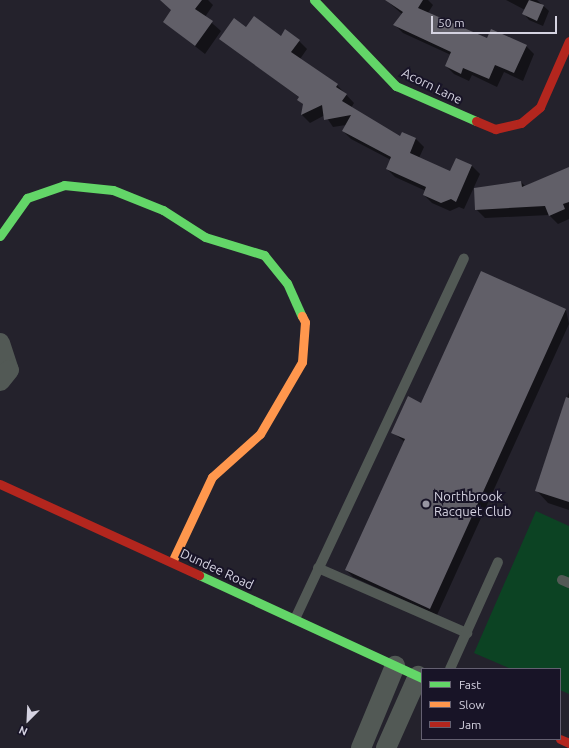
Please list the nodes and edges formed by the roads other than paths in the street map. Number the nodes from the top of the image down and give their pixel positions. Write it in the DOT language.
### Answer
graph roads {
  1 [pos="314,0"];
  2 [pos="569,41"];
  3 [pos="0,236"];
  4 [pos="464,259"];
  5 [pos="0,343"];
  6 [pos="0,381"];
  7 [pos="0,484"];
  8 [pos="172,562"];
  9 [pos="498,562"];
  10 [pos="318,568"];
  11 [pos="294,619"];
  12 [pos="467,633"];
  13 [pos="395,666"];
  14 [pos="450,668"];
  15 [pos="420,677"];
  16 [pos="361,748"];
  17 [pos="386,748"];
  1 -- 2 [label="street, Acorn Lane"];
  3 -- 8 [label="street"];
  4 -- 10 [label="lane"];
  5 -- 6 [label="street"];
  7 -- 8 [label="street, Dundee Road"];
  8 -- 11 [label="street, Dundee Road"];
  9 -- 12 [label="lane"];
  10 -- 11 [label="lane"];
  10 -- 12 [label="lane"];
  11 -- 13 [label="street, Dundee Road"];
  12 -- 14 [label="lane"];
  13 -- 15 [label="street, Dundee Road"];
  13 -- 16 [label="street"];
  15 -- 17 [label="street"];
}
